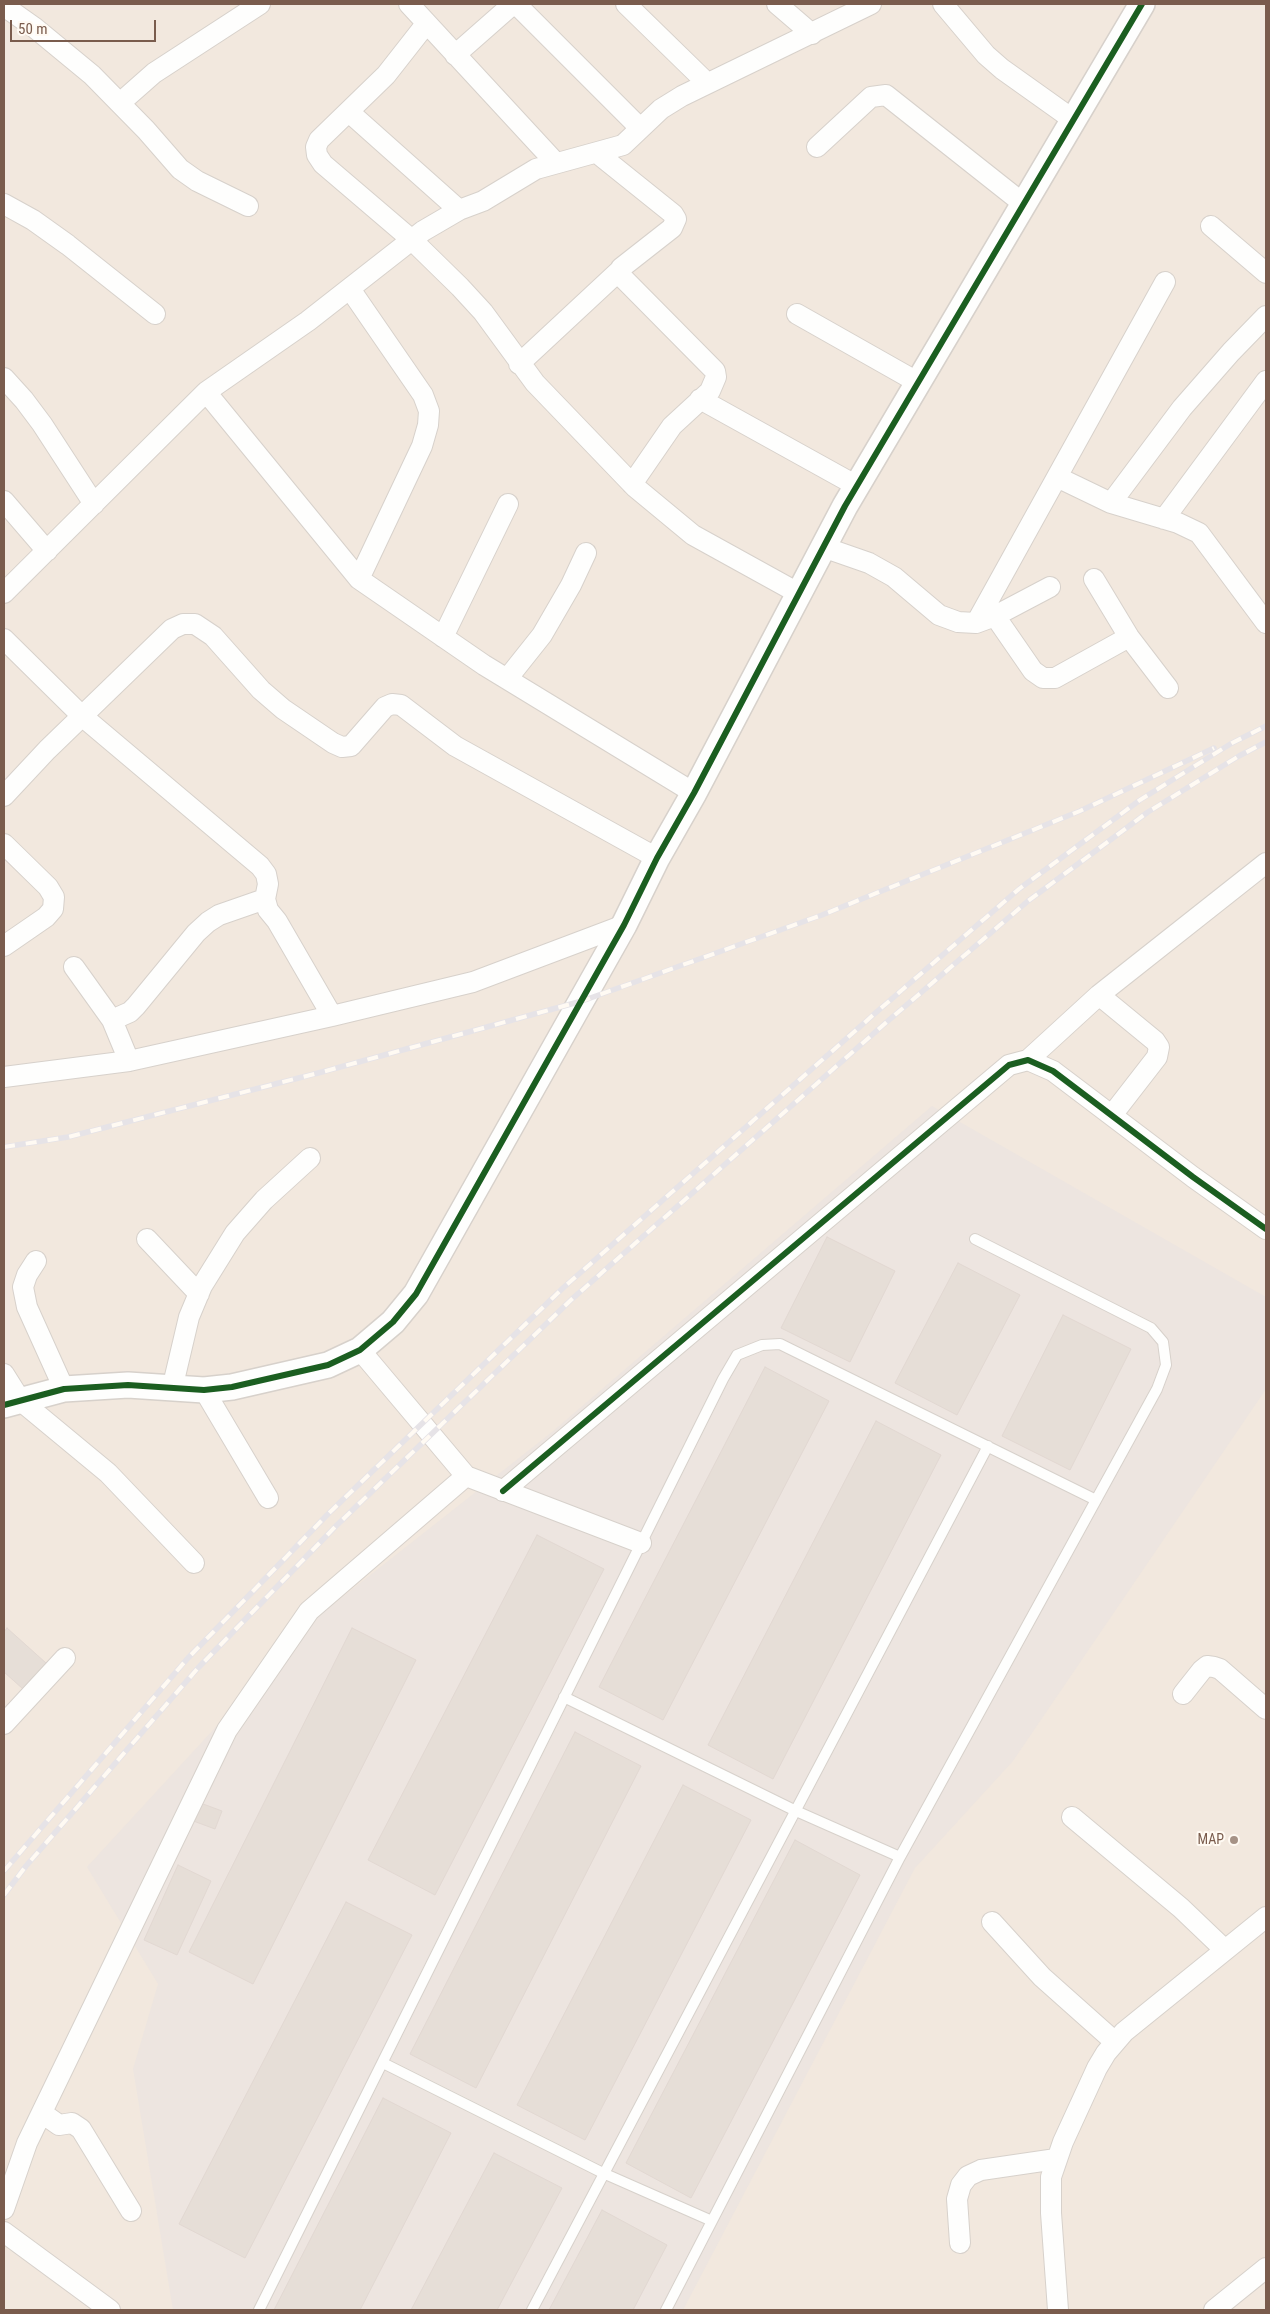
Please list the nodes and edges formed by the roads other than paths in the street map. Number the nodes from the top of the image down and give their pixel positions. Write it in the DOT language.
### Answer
graph roads {
  1 [pos="260,4"];
  2 [pos="409,4"];
  3 [pos="514,4"];
  4 [pos="626,4"];
  5 [pos="777,4"];
  6 [pos="871,4"];
  7 [pos="943,4"];
  8 [pos="1142,4"];
  9 [pos="4,6"];
  10 [pos="426,24"];
  11 [pos="812,34"];
  12 [pos="455,55"];
  13 [pos="707,83"];
  14 [pos="120,103"];
  15 [pos="349,112"];
  16 [pos="1075,120"];
  17 [pos="640,128"];
  18 [pos="817,147"];
  19 [pos="596,153"];
  20 [pos="555,162"];
  21 [pos="4,204"];
  22 [pos="1025,205"];
  23 [pos="248,206"];
  24 [pos="459,210"];
  25 [pos="1211,226"];
  26 [pos="412,240"];
  27 [pos="619,271"];
  28 [pos="1266,273"];
  29 [pos="1165,282"];
  30 [pos="350,288"];
  31 [pos="155,314"];
  32 [pos="797,314"];
  33 [pos="1266,316"];
  34 [pos="520,364"];
  35 [pos="4,378"];
  36 [pos="1266,381"];
  37 [pos="919,383"];
  38 [pos="206,392"];
  39 [pos="700,400"];
  40 [pos="1058,476"];
  41 [pos="632,484"];
  42 [pos="857,486"];
  43 [pos="4,501"];
  44 [pos="1111,503"];
  45 [pos="94,504"];
  46 [pos="508,504"];
  47 [pos="1164,519"];
  48 [pos="823,547"];
  49 [pos="47,551"];
  50 [pos="586,553"];
  51 [pos="359,579"];
  52 [pos="1094,579"];
  53 [pos="1050,587"];
  54 [pos="4,593"];
  55 [pos="798,593"];
  56 [pos="986,620"];
  57 [pos="1266,623"];
  58 [pos="442,637"];
  59 [pos="1130,637"];
  60 [pos="4,639"];
  61 [pos="507,680"];
  62 [pos="1168,688"];
  63 [pos="82,716"];
  64 [pos="694,793"];
  65 [pos="4,796"];
  66 [pos="4,844"];
  67 [pos="657,858"];
  68 [pos="1266,863"];
  69 [pos="265,899"];
  70 [pos="624,925"];
  71 [pos="4,946"];
  72 [pos="74,966"];
  73 [pos="1099,994"];
  74 [pos="332,1016"];
  75 [pos="112,1020"];
  76 [pos="1028,1060"];
  77 [pos="129,1061"];
  78 [pos="4,1077"];
  79 [pos="1112,1115"];
  80 [pos="310,1158"];
  81 [pos="1266,1229"];
  82 [pos="147,1239"];
  83 [pos="975,1239"];
  84 [pos="36,1261"];
  85 [pos="199,1294"];
  86 [pos="360,1350"];
  87 [pos="4,1374"];
  88 [pos="64,1389"];
  89 [pos="172,1389"];
  90 [pos="204,1390"];
  91 [pos="13,1403"];
  92 [pos="988,1446"];
  93 [pos="466,1476"];
  94 [pos="503,1491"];
  95 [pos="268,1498"];
  96 [pos="1096,1500"];
  97 [pos="641,1543"];
  98 [pos="194,1563"];
  99 [pos="65,1658"];
  100 [pos="1183,1694"];
  101 [pos="564,1697"];
  102 [pos="1266,1708"];
  103 [pos="4,1724"];
  104 [pos="796,1811"];
  105 [pos="1072,1817"];
  106 [pos="900,1857"];
  107 [pos="1266,1917"];
  108 [pos="992,1922"];
  109 [pos="1225,1950"];
  110 [pos="1115,2042"];
  111 [pos="383,2063"];
  112 [pos="42,2113"];
  113 [pos="1056,2159"];
  114 [pos="604,2173"];
  115 [pos="9,2178"];
  116 [pos="4,2209"];
  117 [pos="132,2211"];
  118 [pos="712,2221"];
  119 [pos="4,2232"];
  120 [pos="960,2244"];
  121 [pos="1263,2276"];
  122 [pos="110,2310"];
  123 [pos="260,2310"];
  124 [pos="532,2310"];
  125 [pos="666,2310"];
  126 [pos="1058,2310"];
  127 [pos="1214,2310"];
  1 -- 14 [label="street"];
  2 -- 10 [label="street"];
  3 -- 12 [label="street"];
  3 -- 17 [label="street"];
  4 -- 13 [label="street"];
  5 -- 11 [label="street"];
  6 -- 11 [label="street"];
  7 -- 16 [label="street"];
  8 -- 16 [label="street"];
  9 -- 14 [label="street"];
  10 -- 12 [label="street"];
  10 -- 15 [label="street"];
  11 -- 13 [label="street"];
  12 -- 20 [label="street"];
  13 -- 17 [label="street"];
  14 -- 23 [label="street"];
  15 -- 24 [label="street"];
  15 -- 26 [label="street"];
  16 -- 22 [label="street"];
  17 -- 19 [label="street"];
  18 -- 22 [label="street"];
  19 -- 20 [label="street"];
  19 -- 27 [label="street"];
  20 -- 24 [label="street"];
  21 -- 31 [label="street"];
  22 -- 37 [label="street"];
  24 -- 26 [label="street"];
  25 -- 28 [label="street"];
  26 -- 30 [label="street"];
  26 -- 34 [label="street"];
  27 -- 34 [label="street"];
  27 -- 39 [label="street"];
  29 -- 40 [label="street"];
  30 -- 38 [label="street"];
  30 -- 51 [label="street"];
  32 -- 37 [label="street"];
  33 -- 44 [label="street"];
  34 -- 41 [label="street"];
  35 -- 45 [label="street"];
  36 -- 47 [label="street"];
  37 -- 42 [label="street"];
  38 -- 45 [label="street"];
  38 -- 51 [label="street"];
  39 -- 41 [label="street"];
  39 -- 42 [label="street"];
  40 -- 44 [label="street"];
  40 -- 56 [label="street"];
  41 -- 55 [label="street"];
  42 -- 48 [label="street"];
  43 -- 49 [label="street"];
  44 -- 47 [label="street"];
  45 -- 49 [label="street"];
  46 -- 58 [label="street"];
  47 -- 57 [label="street"];
  48 -- 55 [label="street"];
  48 -- 56 [label="street"];
  49 -- 54 [label="street"];
  50 -- 61 [label="street"];
  51 -- 58 [label="street"];
  52 -- 59 [label="street"];
  53 -- 56 [label="street"];
  55 -- 64 [label="street"];
  56 -- 59 [label="street"];
  58 -- 61 [label="street"];
  59 -- 62 [label="street"];
  60 -- 63 [label="street"];
  61 -- 64 [label="street"];
  63 -- 65 [label="street"];
  63 -- 67 [label="street"];
  63 -- 69 [label="street"];
  64 -- 67 [label="street"];
  66 -- 71 [label="street"];
  67 -- 70 [label="street"];
  68 -- 73 [label="street"];
  69 -- 74 [label="street"];
  69 -- 75 [label="street"];
  70 -- 74 [label="street"];
  70 -- 86 [label="street"];
  72 -- 75 [label="street"];
  73 -- 76 [label="street"];
  73 -- 79 [label="street"];
  74 -- 77 [label="street"];
  75 -- 77 [label="street"];
  76 -- 79 [label="street"];
  76 -- 94 [label="street"];
  77 -- 78 [label="street"];
  79 -- 81 [label="street"];
  80 -- 85 [label="street"];
  82 -- 85 [label="street"];
  83 -- 96 [label="lane"];
  84 -- 88 [label="street"];
  85 -- 89 [label="street"];
  86 -- 90 [label="street"];
  86 -- 93 [label="street"];
  87 -- 91 [label="street"];
  88 -- 89 [label="street"];
  88 -- 91 [label="street"];
  89 -- 90 [label="street"];
  90 -- 95 [label="street"];
  91 -- 98 [label="street"];
  92 -- 96 [label="lane"];
  92 -- 97 [label="lane"];
  92 -- 104 [label="lane"];
  93 -- 94 [label="street"];
  93 -- 112 [label="street"];
  94 -- 97 [label="street"];
  96 -- 106 [label="lane"];
  97 -- 101 [label="lane"];
  99 -- 103 [label="street"];
  100 -- 102 [label="street"];
  101 -- 104 [label="lane"];
  101 -- 111 [label="lane"];
  104 -- 106 [label="lane"];
  104 -- 114 [label="lane"];
  105 -- 109 [label="street"];
  106 -- 118 [label="lane"];
  107 -- 109 [label="street"];
  108 -- 110 [label="street"];
  109 -- 110 [label="street"];
  110 -- 113 [label="street"];
  111 -- 114 [label="lane"];
  111 -- 123 [label="lane"];
  112 -- 115 [label="street"];
  112 -- 117 [label="street"];
  113 -- 120 [label="street"];
  113 -- 126 [label="street"];
  114 -- 118 [label="lane"];
  114 -- 124 [label="lane"];
  115 -- 116 [label="street"];
  118 -- 125 [label="lane"];
  119 -- 122 [label="street"];
  121 -- 127 [label="street"];
}
